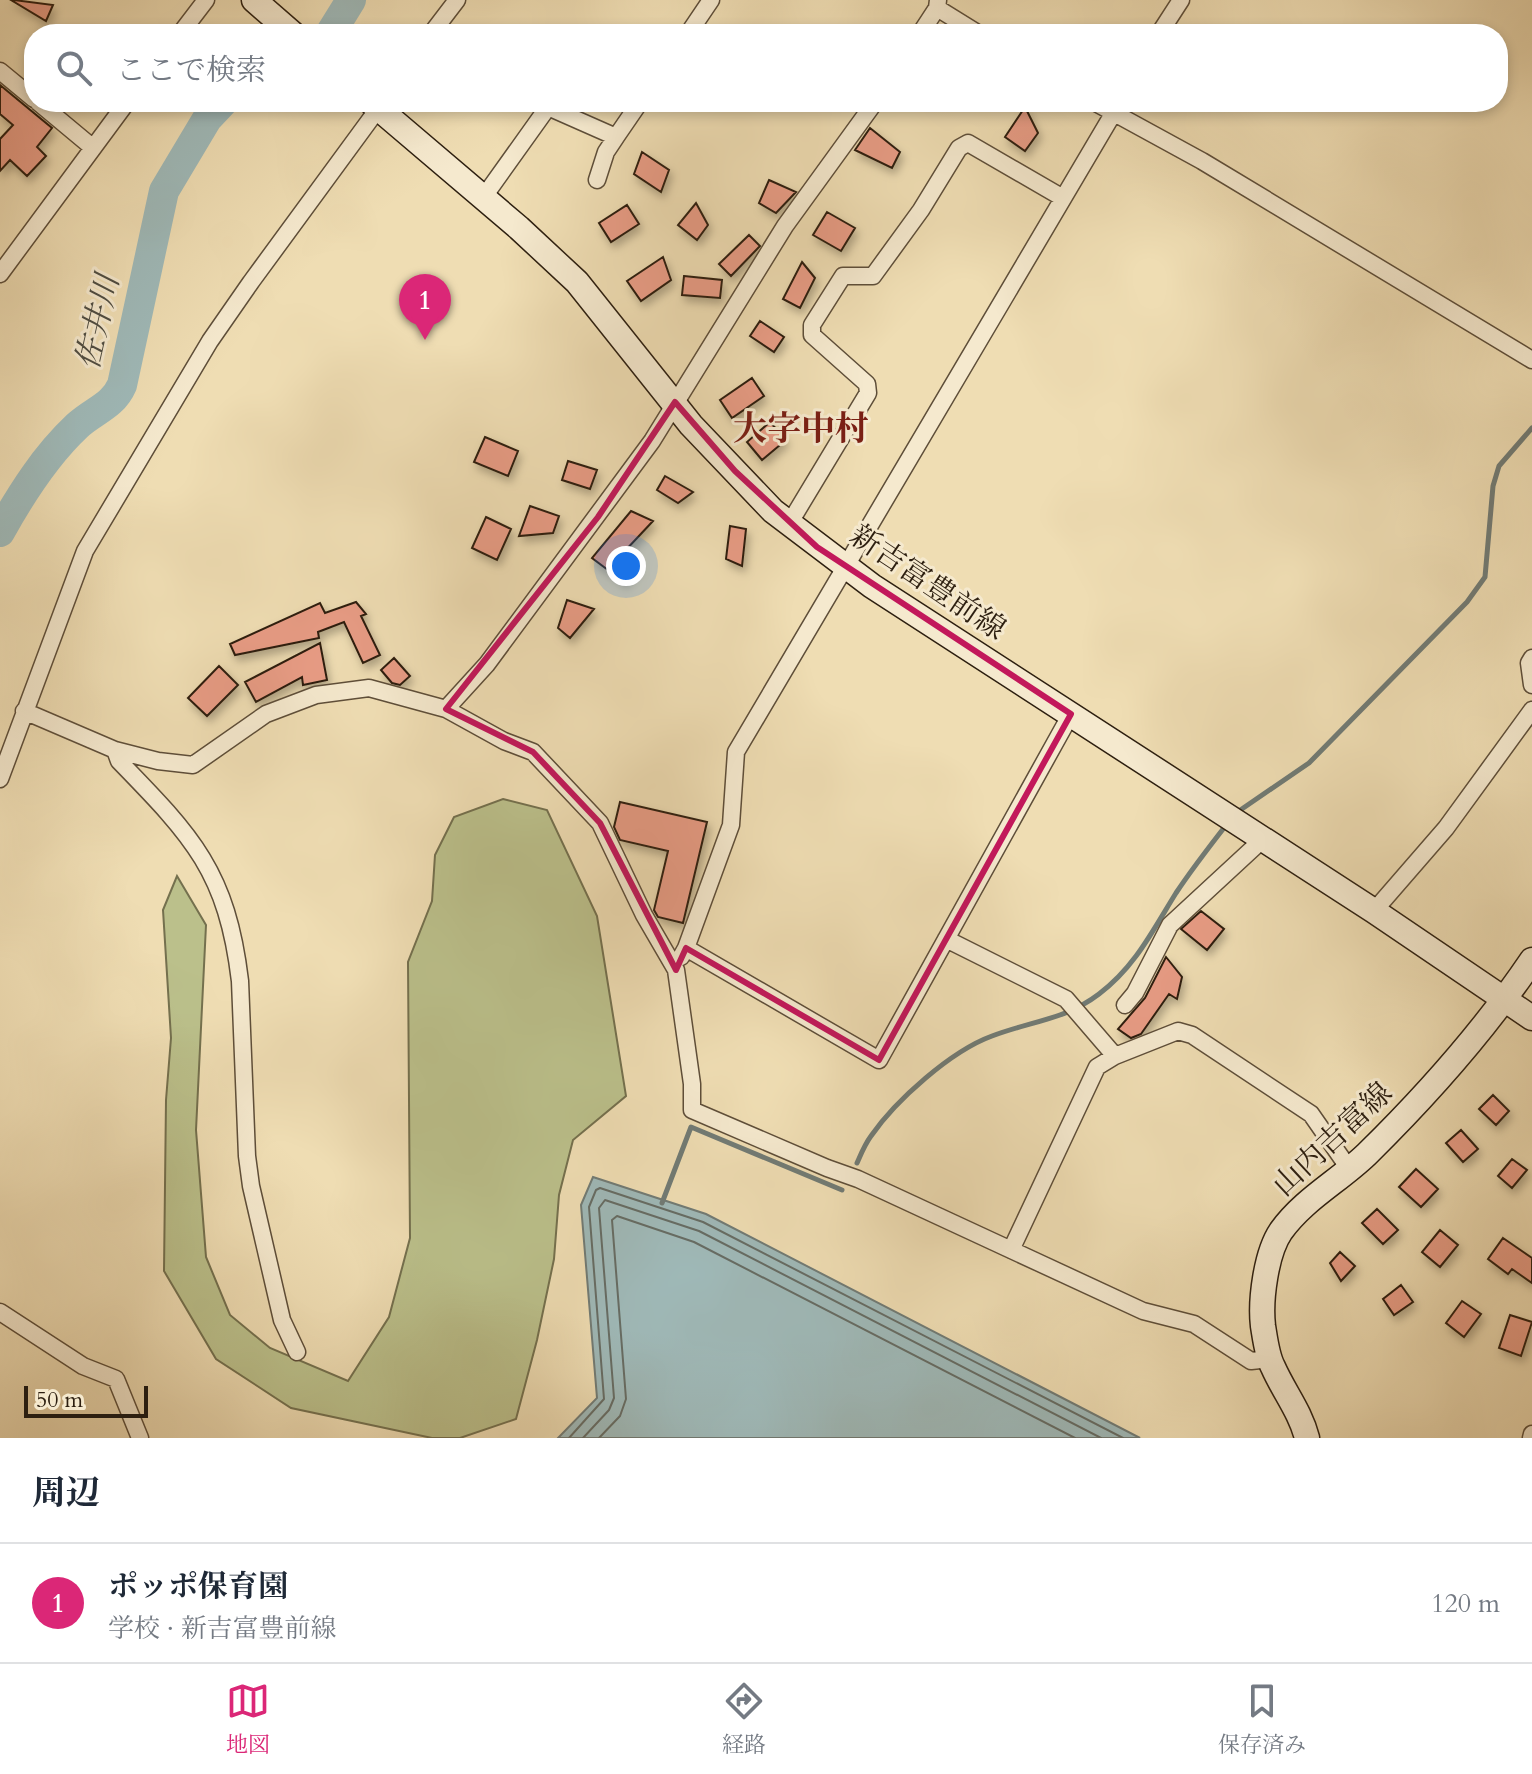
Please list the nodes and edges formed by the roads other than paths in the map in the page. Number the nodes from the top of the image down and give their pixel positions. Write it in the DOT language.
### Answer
graph roads {
  1 [pos="206,0"];
  2 [pos="254,0"];
  3 [pos="457,0"];
  4 [pos="711,0"];
  5 [pos="1181,0"];
  6 [pos="938,4"];
  7 [pos="188,24"];
  8 [pos="282,24"];
  9 [pos="439,24"];
  10 [pos="695,24"];
  11 [pos="926,24"];
  12 [pos="965,24"];
  13 [pos="1165,24"];
  14 [pos="0,71"];
  15 [pos="24,90"];
  16 [pos="50,112"];
  17 [pos="119,112"];
  18 [pos="371,112"];
  19 [pos="386,112"];
  20 [pos="544,112"];
  21 [pos="559,112"];
  22 [pos="633,112"];
  23 [pos="868,112"];
  24 [pos="1114,112"];
  25 [pos="1122,112"];
  26 [pos="616,137"];
  27 [pos="92,147"];
  28 [pos="597,180"];
  29 [pos="483,198"];
  30 [pos="1063,198"];
  31 [pos="0,274"];
  32 [pos="1532,360"];
  33 [pos="675,402"];
  34 [pos="789,524"];
  35 [pos="846,566"];
  36 [pos="1532,658"];
  37 [pos="1532,685"];
  38 [pos="446,709"];
  39 [pos="1532,710"];
  40 [pos="24,711"];
  41 [pos="1071,714"];
  42 [pos="115,750"];
  43 [pos="0,779"];
  44 [pos="1262,840"];
  45 [pos="1374,911"];
  46 [pos="946,939"];
  47 [pos="686,948"];
  48 [pos="1532,960"];
  49 [pos="676,970"];
  50 [pos="1504,1001"];
  51 [pos="1125,1005"];
  52 [pos="1532,1018"];
  53 [pos="1115,1056"];
  54 [pos="1350,1170"];
  55 [pos="1011,1250"];
  56 [pos="0,1312"];
  57 [pos="297,1352"];
  58 [pos="1270,1359"];
  59 [pos="140,1438"];
  60 [pos="1307,1438"];
  1 -- 7 [label="street"];
  2 -- 8 [label="main road"];
  3 -- 9 [label="street"];
  4 -- 10 [label="street"];
  5 -- 13 [label="street"];
  6 -- 11 [label="street"];
  6 -- 12 [label="street"];
  14 -- 15 [label="street"];
  16 -- 27 [label="street"];
  17 -- 27 [label="street"];
  18 -- 40 [label="street"];
  19 -- 29 [label="main road, 新吉富豊前線"];
  20 -- 29 [label="street"];
  21 -- 26 [label="street"];
  22 -- 26 [label="street"];
  23 -- 33 [label="street"];
  24 -- 30 [label="street"];
  25 -- 32 [label="street"];
  26 -- 28 [label="street"];
  27 -- 31 [label="street"];
  29 -- 33 [label="main road, 新吉富豊前線"];
  30 -- 34 [label="street"];
  30 -- 35 [label="street"];
  33 -- 34 [label="main road, 新吉富豊前線"];
  33 -- 38 [label="street"];
  34 -- 35 [label="main road, 新吉富豊前線"];
  35 -- 41 [label="main road, 新吉富豊前線"];
  35 -- 47 [label="street"];
  36 -- 37 [label="street"];
  38 -- 42 [label="street"];
  38 -- 49 [label="street"];
  39 -- 45 [label="street"];
  40 -- 42 [label="street"];
  40 -- 43 [label="street"];
  41 -- 44 [label="main road, 新吉富豊前線"];
  41 -- 46 [label="street"];
  42 -- 57 [label="street"];
  44 -- 45 [label="main road, 新吉富豊前線"];
  44 -- 51 [label="street"];
  45 -- 50 [label="main road, 新吉富豊前線"];
  46 -- 47 [label="street"];
  46 -- 53 [label="street"];
  47 -- 49 [label="street"];
  48 -- 50 [label="main road, 山内吉富線"];
  49 -- 55 [label="street"];
  50 -- 52 [label="main road, 新吉富豊前線"];
  50 -- 54 [label="main road, 山内吉富線"];
  53 -- 54 [label="street"];
  53 -- 55 [label="street"];
  54 -- 58 [label="main road, 山内吉富線"];
  55 -- 58 [label="street"];
  56 -- 59 [label="street"];
  58 -- 60 [label="main road, 山内吉富線"];
}
